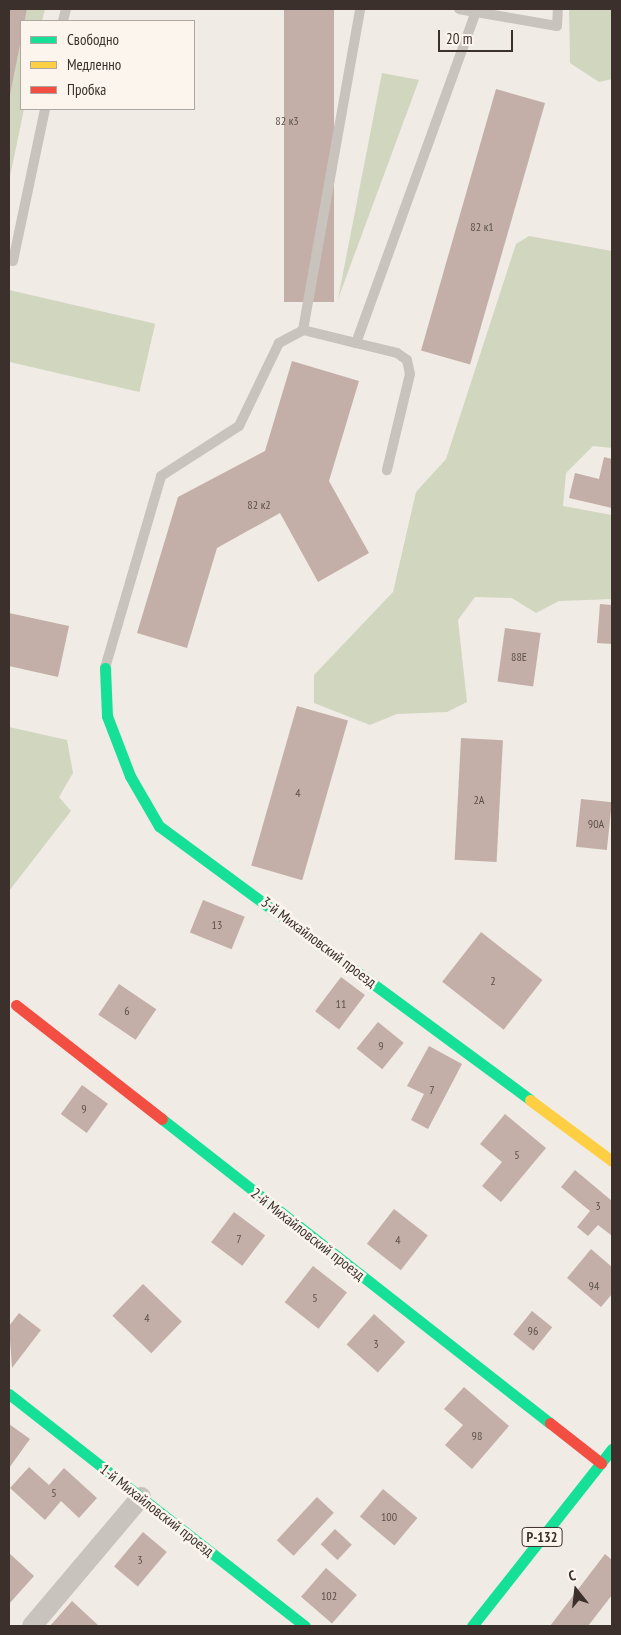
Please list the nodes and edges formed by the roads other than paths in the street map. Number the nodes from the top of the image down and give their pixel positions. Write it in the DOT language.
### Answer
graph roads {
  1 [pos="360,9"];
  2 [pos="459,9"];
  3 [pos="558,9"];
  4 [pos="476,12"];
  5 [pos="45,110"];
  6 [pos="13,261"];
  7 [pos="302,330"];
  8 [pos="356,343"];
  9 [pos="387,470"];
  10 [pos="105,668"];
  11 [pos="16,1005"];
  12 [pos="612,1161"];
  13 [pos="9,1394"];
  14 [pos="612,1449"];
  15 [pos="601,1463"];
  16 [pos="141,1497"];
  17 [pos="32,1626"];
  18 [pos="305,1626"];
  19 [pos="472,1626"];
  1 -- 7 [label="lane"];
  2 -- 4 [label="lane"];
  3 -- 4 [label="lane"];
  4 -- 8 [label="lane"];
  5 -- 6 [label="lane"];
  7 -- 8 [label="lane"];
  7 -- 10 [label="lane"];
  8 -- 9 [label="lane"];
  10 -- 12 [label="street, 3-й Михайловский проезд"];
  11 -- 15 [label="street, 2-й Михайловский проезд"];
  13 -- 16 [label="street, 1-й Михайловский проезд"];
  14 -- 15 [label="street, Р-132"];
  15 -- 19 [label="street, Р-132"];
  16 -- 17 [label="street"];
  16 -- 18 [label="street, 1-й Михайловский проезд"];
}
